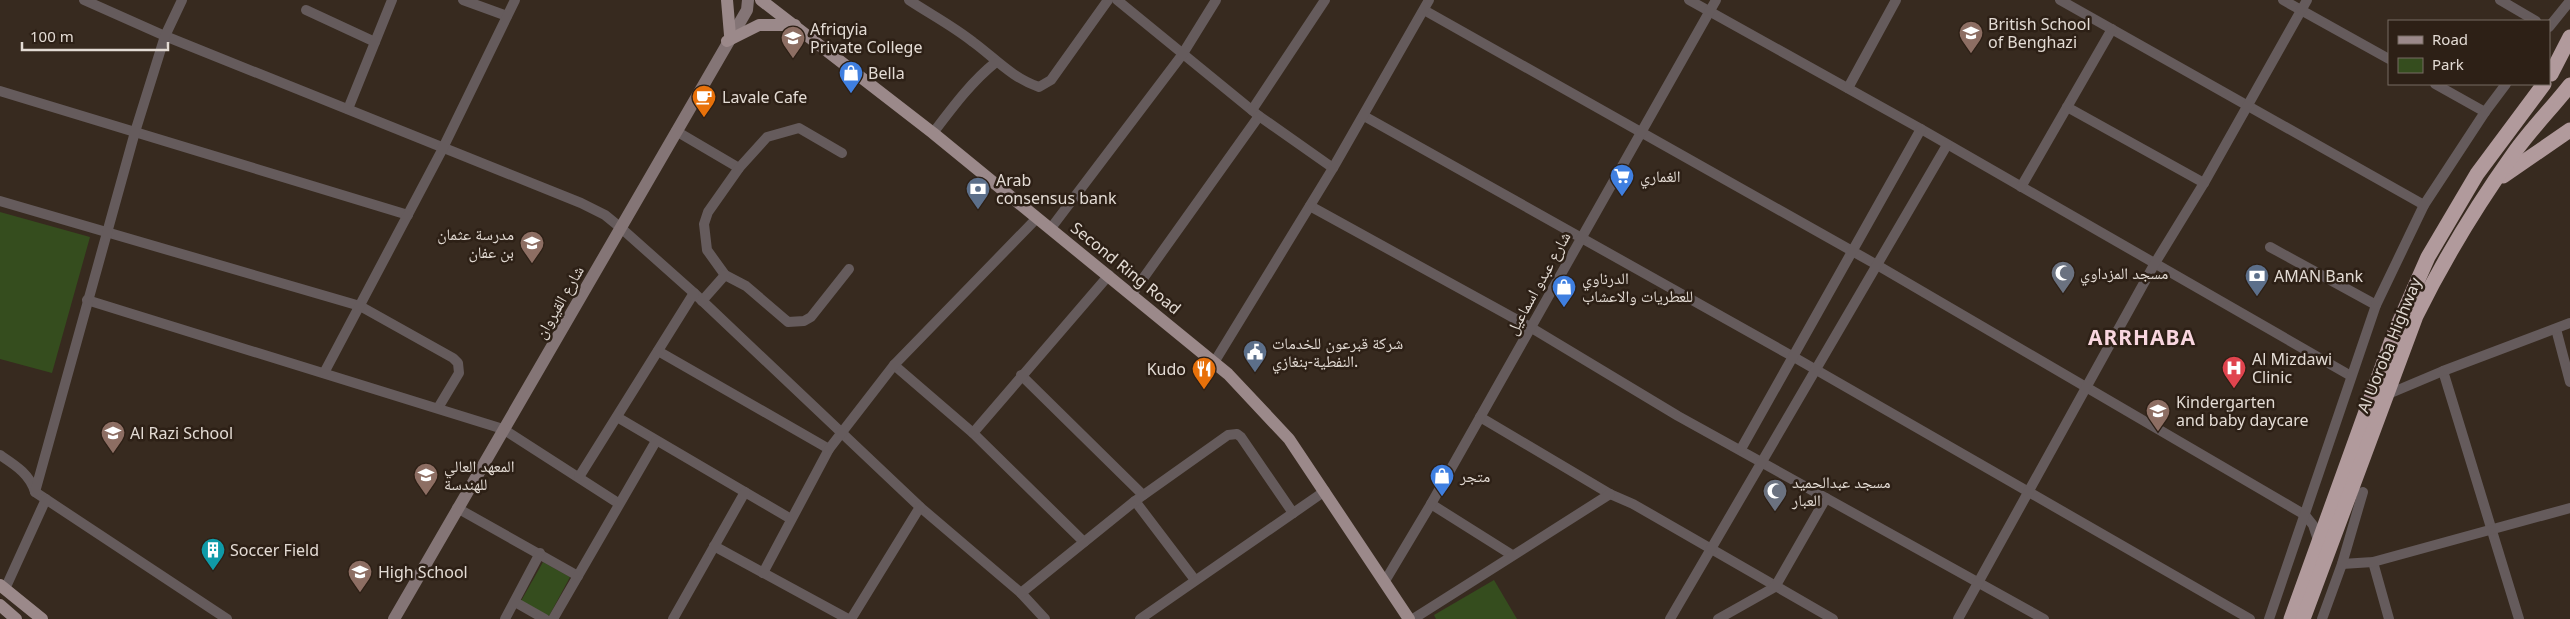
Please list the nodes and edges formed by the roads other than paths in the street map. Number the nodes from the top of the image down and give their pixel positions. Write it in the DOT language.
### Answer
graph roads {
  1 [pos="84,0"];
  2 [pos="182,0"];
  3 [pos="392,0"];
  4 [pos="463,0"];
  5 [pos="515,0"];
  6 [pos="727,0"];
  7 [pos="760,0"];
  8 [pos="776,0"];
  9 [pos="909,0"];
  10 [pos="1108,0"];
  11 [pos="1117,0"];
  12 [pos="1216,0"];
  13 [pos="1325,0"];
  14 [pos="1689,0"];
  15 [pos="1716,0"];
  16 [pos="1896,0"];
  17 [pos="2060,0"];
  18 [pos="2283,0"];
  19 [pos="2308,0"];
  20 [pos="2500,0"];
  21 [pos="2570,1"];
  22 [pos="747,5"];
  23 [pos="1426,5"];
  24 [pos="306,10"];
  25 [pos="2301,10"];
  26 [pos="1710,11"];
  27 [pos="781,14"];
  28 [pos="507,16"];
  29 [pos="2534,20"];
  30 [pos="796,26"];
  31 [pos="2550,27"];
  32 [pos="2112,29"];
  33 [pos="165,36"];
  34 [pos="2570,36"];
  35 [pos="728,38"];
  36 [pos="375,42"];
  37 [pos="2570,51"];
  38 [pos="1182,55"];
  39 [pos="2388,58"];
  40 [pos="996,62"];
  41 [pos="2550,74"];
  42 [pos="2550,76"];
  43 [pos="2437,85"];
  44 [pos="2505,85"];
  45 [pos="2543,85"];
  46 [pos="2570,85"];
  47 [pos="1848,88"];
  48 [pos="0,91"];
  49 [pos="2247,105"];
  50 [pos="2067,107"];
  51 [pos="348,109"];
  52 [pos="2485,112"];
  53 [pos="1255,113"];
  54 [pos="1364,116"];
  55 [pos="1921,129"];
  56 [pos="2570,130"];
  57 [pos="676,131"];
  58 [pos="135,132"];
  59 [pos="1641,132"];
  60 [pos="933,133"];
  61 [pos="1946,145"];
  62 [pos="443,148"];
  63 [pos="842,153"];
  64 [pos="739,168"];
  65 [pos="1333,168"];
  66 [pos="2204,183"];
  67 [pos="2494,183"];
  68 [pos="2021,187"];
  69 [pos="0,200"];
  70 [pos="2424,205"];
  71 [pos="1310,206"];
  72 [pos="408,215"];
  73 [pos="1037,218"];
  74 [pos="621,228"];
  75 [pos="1051,228"];
  76 [pos="108,233"];
  77 [pos="1580,239"];
  78 [pos="2270,247"];
  79 [pos="1852,251"];
  80 [pos="2155,263"];
  81 [pos="1877,265"];
  82 [pos="849,269"];
  83 [pos="725,275"];
  84 [pos="1109,275"];
  85 [pos="694,293"];
  86 [pos="1132,294"];
  87 [pos="87,300"];
  88 [pos="702,301"];
  89 [pos="2376,305"];
  90 [pos="360,306"];
  91 [pos="2570,323"];
  92 [pos="1530,327"];
  93 [pos="2556,329"];
  94 [pos="658,351"];
  95 [pos="1792,356"];
  96 [pos="1215,361"];
  97 [pos="894,365"];
  98 [pos="1815,371"];
  99 [pos="2443,371"];
  100 [pos="324,373"];
  101 [pos="1021,375"];
  102 [pos="2352,376"];
  103 [pos="2570,382"];
  104 [pos="2087,386"];
  105 [pos="2386,395"];
  106 [pos="438,408"];
  107 [pos="617,417"];
  108 [pos="1480,417"];
  109 [pos="503,429"];
  110 [pos="840,433"];
  111 [pos="973,433"];
  112 [pos="656,441"];
  113 [pos="829,449"];
  114 [pos="1741,449"];
  115 [pos="0,455"];
  116 [pos="1763,463"];
  117 [pos="579,477"];
  118 [pos="1325,490"];
  119 [pos="35,492"];
  120 [pos="745,492"];
  121 [pos="2028,492"];
  122 [pos="2363,492"];
  123 [pos="1610,494"];
  124 [pos="1139,498"];
  125 [pos="1826,498"];
  126 [pos="46,499"];
  127 [pos="618,502"];
  128 [pos="1431,504"];
  129 [pos="920,507"];
  130 [pos="457,508"];
  131 [pos="2570,508"];
  132 [pos="1293,513"];
  133 [pos="2305,515"];
  134 [pos="792,519"];
  135 [pos="2492,530"];
  136 [pos="2318,541"];
  137 [pos="1084,542"];
  138 [pos="714,546"];
  139 [pos="1712,550"];
  140 [pos="540,553"];
  141 [pos="1512,555"];
  142 [pos="2373,562"];
  143 [pos="2342,564"];
  144 [pos="763,573"];
  145 [pos="578,576"];
  146 [pos="1195,580"];
  147 [pos="1385,581"];
  148 [pos="1978,582"];
  149 [pos="3,587"];
  150 [pos="1776,587"];
  151 [pos="1021,593"];
  152 [pos="515,602"];
  153 [pos="0,606"];
  154 [pos="16,619"];
  155 [pos="42,619"];
  156 [pos="228,619"];
  157 [pos="394,619"];
  158 [pos="505,619"];
  159 [pos="544,619"];
  160 [pos="553,619"];
  161 [pos="673,619"];
  162 [pos="850,619"];
  163 [pos="1045,619"];
  164 [pos="1140,619"];
  165 [pos="1409,619"];
  166 [pos="1413,619"];
  167 [pos="1670,619"];
  168 [pos="1718,619"];
  169 [pos="1833,619"];
  170 [pos="1958,619"];
  171 [pos="2044,619"];
  172 [pos="2250,619"];
  173 [pos="2269,619"];
  174 [pos="2291,619"];
  175 [pos="2303,619"];
  176 [pos="2322,619"];
  177 [pos="2389,619"];
  178 [pos="2519,619"];
  1 -- 33 [label="street"];
  2 -- 33 [label="street"];
  3 -- 36 [label="street"];
  4 -- 28 [label="street"];
  5 -- 28 [label="street"];
  6 -- 35 [label="main road"];
  7 -- 22 [label="main road, شارع القيروان"];
  7 -- 27 [label="main road, Second Ring Road"];
  8 -- 27 [label="main road"];
  9 -- 40 [label="street"];
  10 -- 40 [label="street"];
  11 -- 38 [label="street"];
  12 -- 38 [label="street"];
  13 -- 53 [label="street"];
  14 -- 26 [label="street"];
  15 -- 26 [label="street, شارع عبدو اسماعيل"];
  16 -- 47 [label="street"];
  17 -- 32 [label="street"];
  18 -- 25 [label="street"];
  19 -- 25 [label="street"];
  20 -- 29 [label="street"];
  21 -- 31 [label="street"];
  22 -- 35 [label="main road, شارع القيروان"];
  23 -- 54 [label="street"];
  23 -- 59 [label="street"];
  24 -- 36 [label="street"];
  25 -- 39 [label="street"];
  25 -- 49 [label="street"];
  26 -- 47 [label="street"];
  26 -- 59 [label="street, شارع عبدو اسماعيل"];
  27 -- 30 [label="main road, Second Ring Road"];
  28 -- 62 [label="street"];
  30 -- 35 [label="main road"];
  30 -- 60 [label="main road, Second Ring Road"];
  32 -- 49 [label="street"];
  32 -- 50 [label="street"];
  33 -- 51 [label="street"];
  33 -- 58 [label="street"];
  34 -- 41 [label="highway"];
  35 -- 57 [label="main road, شارع القيروان"];
  36 -- 51 [label="street"];
  37 -- 42 [label="highway, Al Uoroba Highway"];
  38 -- 53 [label="street"];
  38 -- 75 [label="street"];
  40 -- 60 [label="street"];
  43 -- 52 [label="street"];
  44 -- 52 [label="street"];
  45 -- 136 [label="highway, Al Uoroba Highway"];
  46 -- 67 [label="highway, Al Uoroba Highway"];
  47 -- 55 [label="street"];
  48 -- 58 [label="street"];
  49 -- 66 [label="street"];
  49 -- 70 [label="street"];
  50 -- 66 [label="street"];
  50 -- 68 [label="street"];
  51 -- 62 [label="street"];
  52 -- 70 [label="street"];
  53 -- 65 [label="street"];
  53 -- 86 [label="street"];
  54 -- 65 [label="street"];
  54 -- 77 [label="street"];
  55 -- 61 [label="street"];
  55 -- 79 [label="street"];
  56 -- 67 [label="highway"];
  57 -- 64 [label="street"];
  57 -- 74 [label="main road, شارع القيروان"];
  58 -- 72 [label="street"];
  58 -- 76 [label="street"];
  59 -- 77 [label="street, شارع عبدو اسماعيل"];
  59 -- 79 [label="street"];
  60 -- 73 [label="main road, Second Ring Road"];
  61 -- 68 [label="street"];
  61 -- 81 [label="street"];
  62 -- 72 [label="street"];
  62 -- 74 [label="street"];
  63 -- 64 [label="street"];
  64 -- 83 [label="street"];
  65 -- 71 [label="street"];
  66 -- 80 [label="street"];
  67 -- 105 [label="highway, Al Uoroba Highway"];
  68 -- 80 [label="street"];
  69 -- 76 [label="street"];
  70 -- 89 [label="street"];
  71 -- 92 [label="street"];
  71 -- 96 [label="street"];
  72 -- 90 [label="street"];
  73 -- 75 [label="main road, Second Ring Road"];
  73 -- 97 [label="street"];
  74 -- 85 [label="street"];
  74 -- 109 [label="main road, شارع القيروان"];
  75 -- 84 [label="main road, Second Ring Road"];
  76 -- 87 [label="street"];
  76 -- 90 [label="street"];
  77 -- 92 [label="street, شارع عبدو اسماعيل"];
  77 -- 95 [label="street"];
  78 -- 89 [label="street"];
  79 -- 81 [label="street"];
  79 -- 95 [label="street"];
  80 -- 102 [label="street"];
  80 -- 104 [label="street"];
  81 -- 98 [label="street"];
  81 -- 104 [label="street"];
  82 -- 83 [label="street"];
  83 -- 88 [label="street"];
  84 -- 86 [label="main road, Second Ring Road"];
  84 -- 101 [label="street"];
  85 -- 88 [label="street"];
  85 -- 94 [label="street"];
  86 -- 96 [label="main road, Second Ring Road"];
  87 -- 100 [label="street"];
  87 -- 119 [label="street"];
  88 -- 110 [label="street"];
  89 -- 102 [label="street"];
  90 -- 100 [label="street"];
  90 -- 106 [label="street"];
  91 -- 93 [label="street"];
  92 -- 108 [label="street, شارع عبدو اسماعيل"];
  92 -- 114 [label="street"];
  93 -- 99 [label="street"];
  93 -- 103 [label="street"];
  94 -- 107 [label="street"];
  94 -- 113 [label="street"];
  95 -- 98 [label="street"];
  95 -- 114 [label="street"];
  96 -- 118 [label="main road, Second Ring Road"];
  97 -- 110 [label="street"];
  97 -- 111 [label="street"];
  98 -- 116 [label="street"];
  98 -- 121 [label="street"];
  99 -- 105 [label="street"];
  99 -- 135 [label="street"];
  100 -- 106 [label="street"];
  101 -- 111 [label="street"];
  101 -- 124 [label="street"];
  102 -- 133 [label="street"];
  104 -- 121 [label="street"];
  104 -- 133 [label="street"];
  105 -- 175 [label="highway, Al Uoroba Highway"];
  106 -- 109 [label="street"];
  107 -- 112 [label="street"];
  107 -- 117 [label="street"];
  108 -- 123 [label="street"];
  108 -- 128 [label="street, شارع عبدو اسماعيل"];
  109 -- 117 [label="street"];
  109 -- 130 [label="main road, شارع القيروان"];
  110 -- 113 [label="street"];
  110 -- 129 [label="street"];
  111 -- 137 [label="street"];
  112 -- 120 [label="street"];
  112 -- 127 [label="street"];
  113 -- 134 [label="street"];
  114 -- 116 [label="street"];
  115 -- 119 [label="street"];
  116 -- 125 [label="street"];
  116 -- 139 [label="street"];
  117 -- 127 [label="street"];
  118 -- 132 [label="street"];
  118 -- 147 [label="main road, Second Ring Road"];
  119 -- 126 [label="street"];
  120 -- 134 [label="street"];
  120 -- 138 [label="street"];
  121 -- 148 [label="street"];
  121 -- 172 [label="street"];
  122 -- 143 [label="street"];
  123 -- 139 [label="street"];
  123 -- 141 [label="street"];
  124 -- 132 [label="street"];
  124 -- 137 [label="street"];
  124 -- 146 [label="street"];
  125 -- 148 [label="street"];
  125 -- 150 [label="street"];
  126 -- 149 [label="street"];
  126 -- 156 [label="street"];
  127 -- 145 [label="street"];
  128 -- 141 [label="street"];
  128 -- 147 [label="street, شارع عبدو اسماعيل"];
  129 -- 151 [label="street"];
  129 -- 162 [label="street"];
  130 -- 140 [label="street"];
  130 -- 157 [label="main road, شارع القيروان"];
  131 -- 135 [label="street"];
  132 -- 146 [label="street"];
  133 -- 136 [label="street"];
  133 -- 173 [label="street"];
  134 -- 144 [label="street"];
  135 -- 142 [label="street"];
  135 -- 178 [label="street"];
  136 -- 174 [label="highway, Al Uoroba Highway"];
  137 -- 151 [label="street"];
  138 -- 144 [label="street"];
  138 -- 161 [label="street"];
  139 -- 150 [label="street"];
  139 -- 167 [label="street"];
  140 -- 145 [label="street"];
  140 -- 152 [label="street"];
  141 -- 166 [label="street"];
  142 -- 143 [label="street"];
  142 -- 177 [label="street"];
  143 -- 176 [label="street"];
  144 -- 162 [label="street"];
  145 -- 160 [label="street"];
  146 -- 164 [label="street"];
  147 -- 165 [label="main road, Second Ring Road"];
  148 -- 170 [label="street"];
  148 -- 171 [label="street"];
  149 -- 155 [label="main road"];
  150 -- 168 [label="street"];
  150 -- 169 [label="street"];
  151 -- 163 [label="street"];
  152 -- 158 [label="street"];
  152 -- 159 [label="street"];
  153 -- 154 [label="main road"];
}
